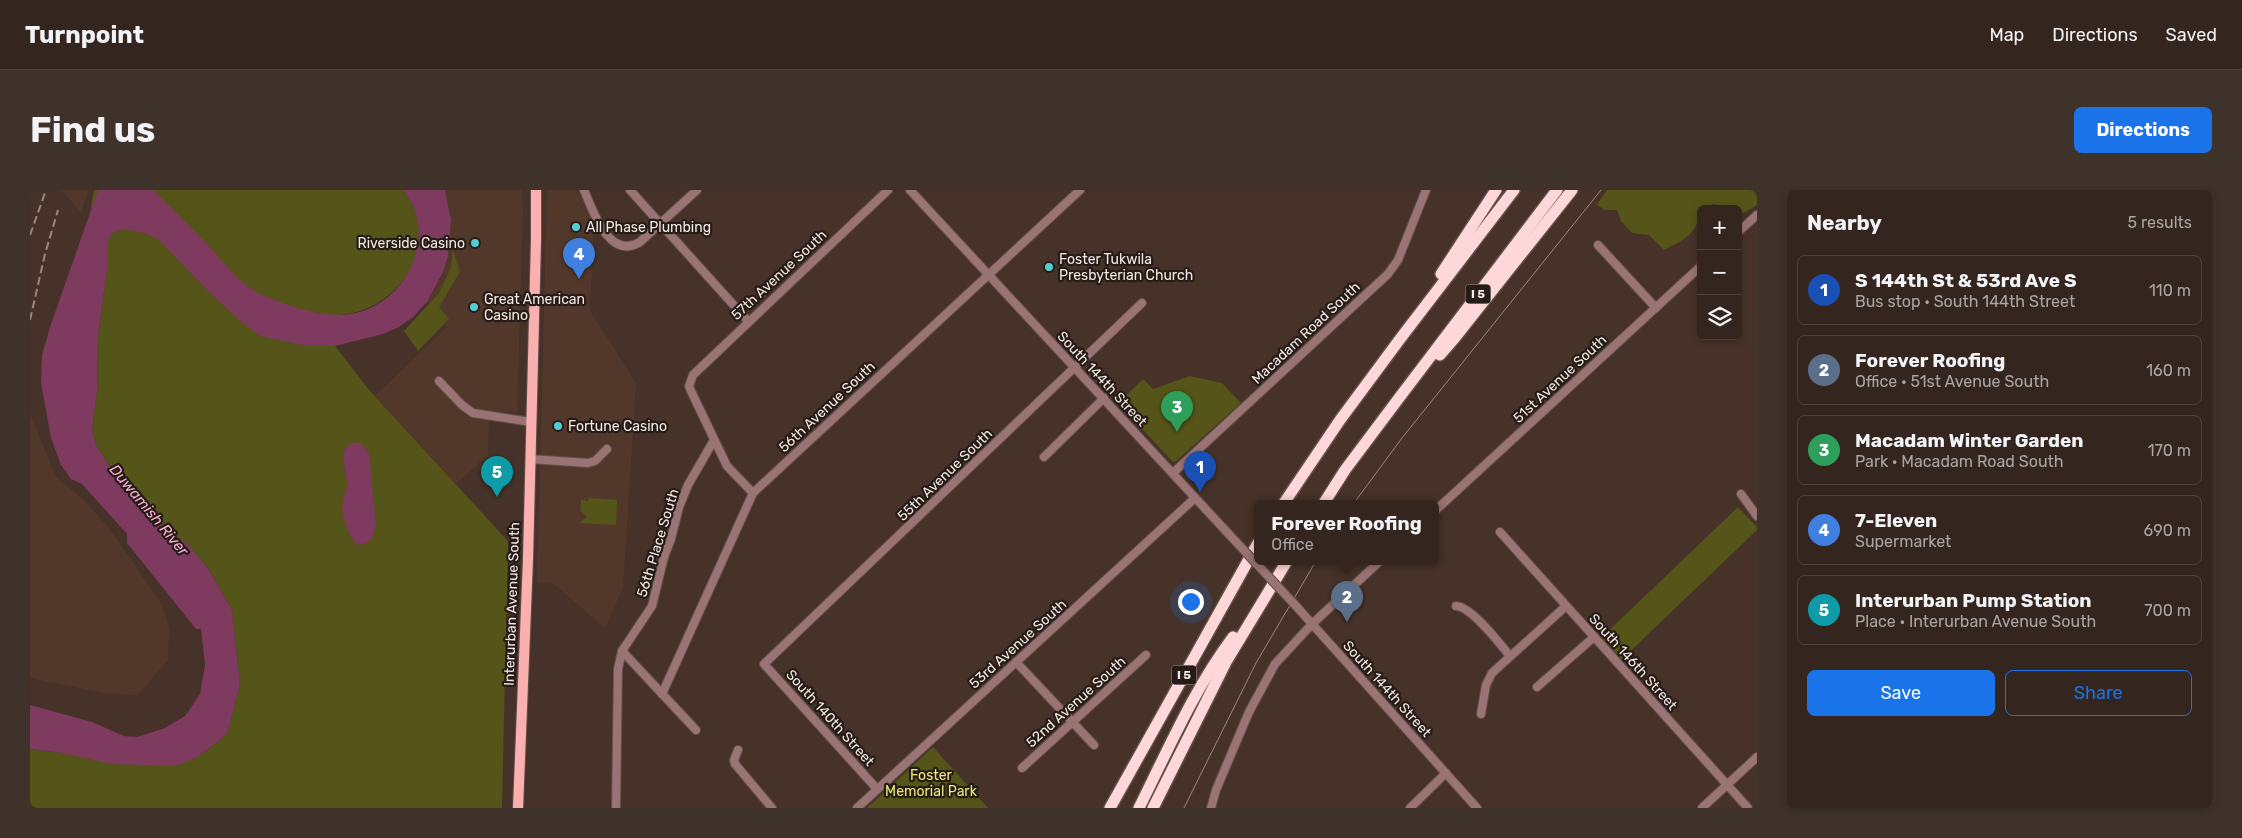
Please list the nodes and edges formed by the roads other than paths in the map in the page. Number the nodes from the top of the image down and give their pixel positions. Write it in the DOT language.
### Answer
graph roads {
  1 [pos="536,190"];
  2 [pos="584,190"];
  3 [pos="630,190"];
  4 [pos="697,190"];
  5 [pos="888,190"];
  6 [pos="910,190"];
  7 [pos="1080,190"];
  8 [pos="1426,190"];
  9 [pos="1496,190"];
  10 [pos="1514,190"];
  11 [pos="1557,190"];
  12 [pos="1572,190"];
  13 [pos="1757,215"];
  14 [pos="661,223"];
  15 [pos="1742,228"];
  16 [pos="1598,244"];
  17 [pos="1697,270"];
  18 [pos="989,275"];
  19 [pos="1142,304"];
  20 [pos="1656,308"];
  21 [pos="748,321"];
  22 [pos="1400,339"];
  23 [pos="1075,368"];
  24 [pos="439,381"];
  25 [pos="1104,398"];
  26 [pos="1399,398"];
  27 [pos="531,422"];
  28 [pos="714,440"];
  29 [pos="607,449"];
  30 [pos="1044,457"];
  31 [pos="530,459"];
  32 [pos="1173,473"];
  33 [pos="753,493"];
  34 [pos="1741,494"];
  35 [pos="1195,498"];
  36 [pos="1286,500"];
  37 [pos="1326,500"];
  38 [pos="1439,507"];
  39 [pos="1757,516"];
  40 [pos="1500,532"];
  41 [pos="1254,550"];
  42 [pos="1254,561"];
  43 [pos="1258,565"];
  44 [pos="1284,565"];
  45 [pos="1376,565"];
  46 [pos="1262,600"];
  47 [pos="1456,606"];
  48 [pos="1566,606"];
  49 [pos="1312,624"];
  50 [pos="1594,637"];
  51 [pos="622,651"];
  52 [pos="1146,655"];
  53 [pos="1510,656"];
  54 [pos="1016,662"];
  55 [pos="764,664"];
  56 [pos="1537,687"];
  57 [pos="662,694"];
  58 [pos="1481,714"];
  59 [pos="1073,722"];
  60 [pos="696,730"];
  61 [pos="1094,745"];
  62 [pos="738,750"];
  63 [pos="1757,757"];
  64 [pos="1022,768"];
  65 [pos="1446,773"];
  66 [pos="1727,785"];
  67 [pos="877,789"];
  68 [pos="518,808"];
  69 [pos="616,808"];
  70 [pos="772,808"];
  71 [pos="857,808"];
  72 [pos="1110,808"];
  73 [pos="1139,808"];
  74 [pos="1153,808"];
  75 [pos="1210,808"];
  76 [pos="1410,808"];
  77 [pos="1477,808"];
  78 [pos="1702,808"];
  79 [pos="1748,808"];
  1 -- 27 [label="main road, Interurban Avenue South"];
  2 -- 14 [label="street"];
  3 -- 14 [label="street"];
  4 -- 14 [label="street"];
  5 -- 21 [label="street, 57th Avenue South"];
  6 -- 18 [label="street, South 144th Street"];
  7 -- 18 [label="street, 56th Avenue South"];
  8 -- 32 [label="street, Macadam Road South"];
  9 -- 22 [label="highway"];
  10 -- 22 [label="highway, I 5"];
  11 -- 26 [label="highway, I 5"];
  12 -- 26 [label="highway"];
  13 -- 15 [label="street"];
  14 -- 21 [label="street"];
  16 -- 20 [label="street"];
  17 -- 20 [label="street, 51st Avenue South"];
  18 -- 23 [label="street, South 144th Street"];
  18 -- 33 [label="street, 56th Avenue South"];
  19 -- 23 [label="street, 55th Avenue South"];
  20 -- 38 [label="street, 51st Avenue South"];
  21 -- 28 [label="street, 57th Avenue South"];
  22 -- 36 [label="highway, I 5"];
  23 -- 25 [label="street, South 144th Street"];
  23 -- 55 [label="street, 55th Avenue South"];
  24 -- 27 [label="street"];
  25 -- 30 [label="street"];
  25 -- 32 [label="street, South 144th Street"];
  26 -- 37 [label="highway, I 5"];
  27 -- 31 [label="main road, Interurban Avenue South"];
  28 -- 33 [label="street"];
  28 -- 51 [label="street, 56th Place South"];
  29 -- 31 [label="street"];
  31 -- 68 [label="main road, Interurban Avenue South"];
  32 -- 35 [label="street, South 144th Street"];
  33 -- 57 [label="street, 56th Avenue South"];
  34 -- 39 [label="street"];
  35 -- 42 [label="street, South 144th Street, bridge"];
  35 -- 54 [label="street, 53rd Avenue South"];
  40 -- 48 [label="street, South 146th Street"];
  41 -- 72 [label="highway, I 5"];
  43 -- 49 [label="street, South 144th Street, bridge"];
  44 -- 46 [label="highway, I 5"];
  45 -- 49 [label="street"];
  46 -- 73 [label="highway, I 5"];
  46 -- 74 [label="highway, I 5"];
  47 -- 53 [label="street"];
  48 -- 50 [label="street, South 146th Street"];
  48 -- 53 [label="street"];
  49 -- 65 [label="street, South 144th Street"];
  49 -- 75 [label="street"];
  50 -- 56 [label="street"];
  50 -- 66 [label="street, South 146th Street"];
  51 -- 57 [label="street"];
  51 -- 69 [label="street"];
  52 -- 59 [label="street, 52nd Avenue South"];
  53 -- 58 [label="street"];
  54 -- 59 [label="street"];
  54 -- 67 [label="street, 53rd Avenue South"];
  55 -- 67 [label="street, South 140th Street"];
  57 -- 60 [label="street"];
  59 -- 61 [label="street"];
  59 -- 64 [label="street, 52nd Avenue South"];
  62 -- 70 [label="street"];
  63 -- 66 [label="street"];
  65 -- 76 [label="street"];
  65 -- 77 [label="street, South 144th Street"];
  66 -- 78 [label="street"];
  66 -- 79 [label="street, South 146th Street"];
  67 -- 71 [label="street, 53rd Avenue South"];
}
